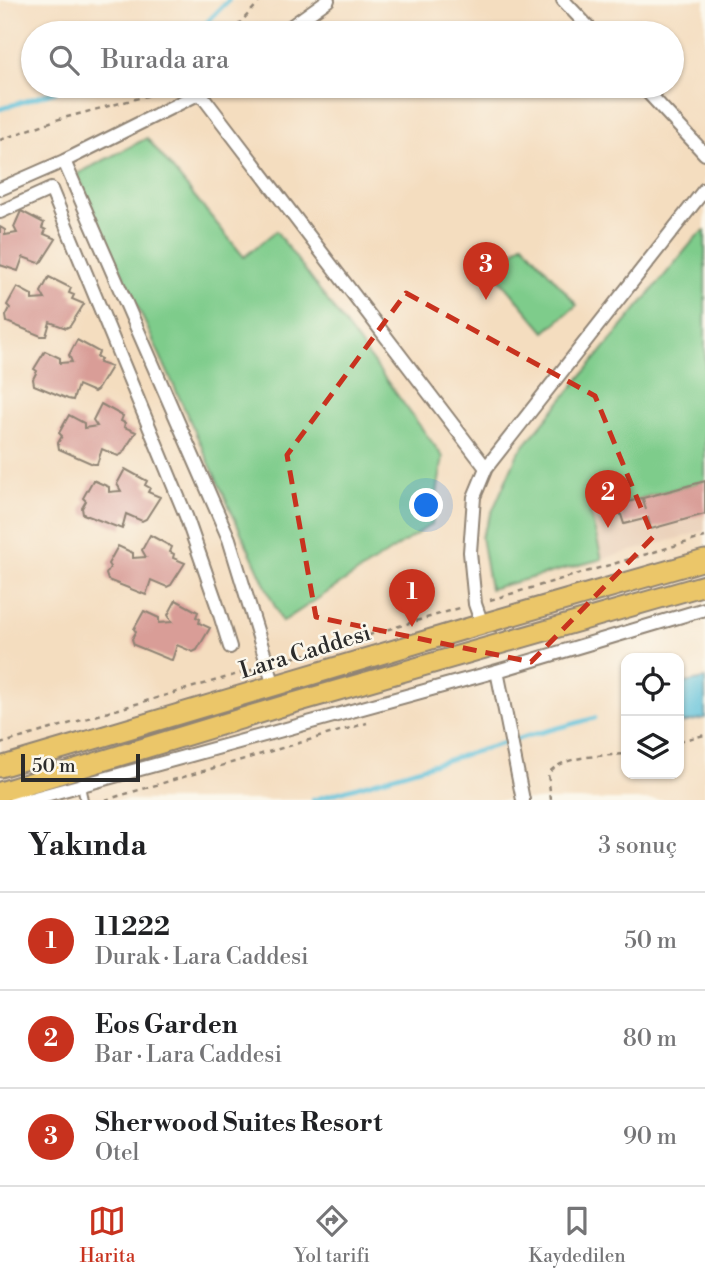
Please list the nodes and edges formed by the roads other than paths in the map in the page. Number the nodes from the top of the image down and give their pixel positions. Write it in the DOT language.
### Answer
graph roads {
  1 [pos="328,0"];
  2 [pos="563,0"];
  3 [pos="299,21"];
  4 [pos="583,21"];
  5 [pos="189,98"];
  6 [pos="211,98"];
  7 [pos="653,98"];
  8 [pos="705,154"];
  9 [pos="64,161"];
  10 [pos="0,189"];
  11 [pos="705,189"];
  12 [pos="0,212"];
  13 [pos="486,468"];
  14 [pos="705,560"];
  15 [pos="705,585"];
  16 [pos="705,609"];
  17 [pos="482,624"];
  18 [pos="230,648"];
  19 [pos="497,671"];
  20 [pos="274,686"];
  21 [pos="0,767"];
  22 [pos="81,786"];
  23 [pos="0,792"];
  24 [pos="15,800"];
  25 [pos="84,800"];
  26 [pos="523,800"];
  1 -- 3 [label="street"];
  2 -- 4 [label="street"];
  5 -- 9 [label="street"];
  6 -- 13 [label="street"];
  7 -- 8 [label="street"];
  9 -- 10 [label="street"];
  9 -- 20 [label="street"];
  11 -- 13 [label="street"];
  12 -- 18 [label="street"];
  13 -- 17 [label="street"];
  14 -- 17 [label="main road, Lara Caddesi"];
  15 -- 23 [label="main road, Lara Caddesi"];
  16 -- 19 [label="street"];
  17 -- 20 [label="main road, Lara Caddesi"];
  19 -- 22 [label="street"];
  19 -- 26 [label="street"];
  20 -- 21 [label="main road, Lara Caddesi"];
  22 -- 24 [label="street"];
  22 -- 25 [label="lane"];
}
